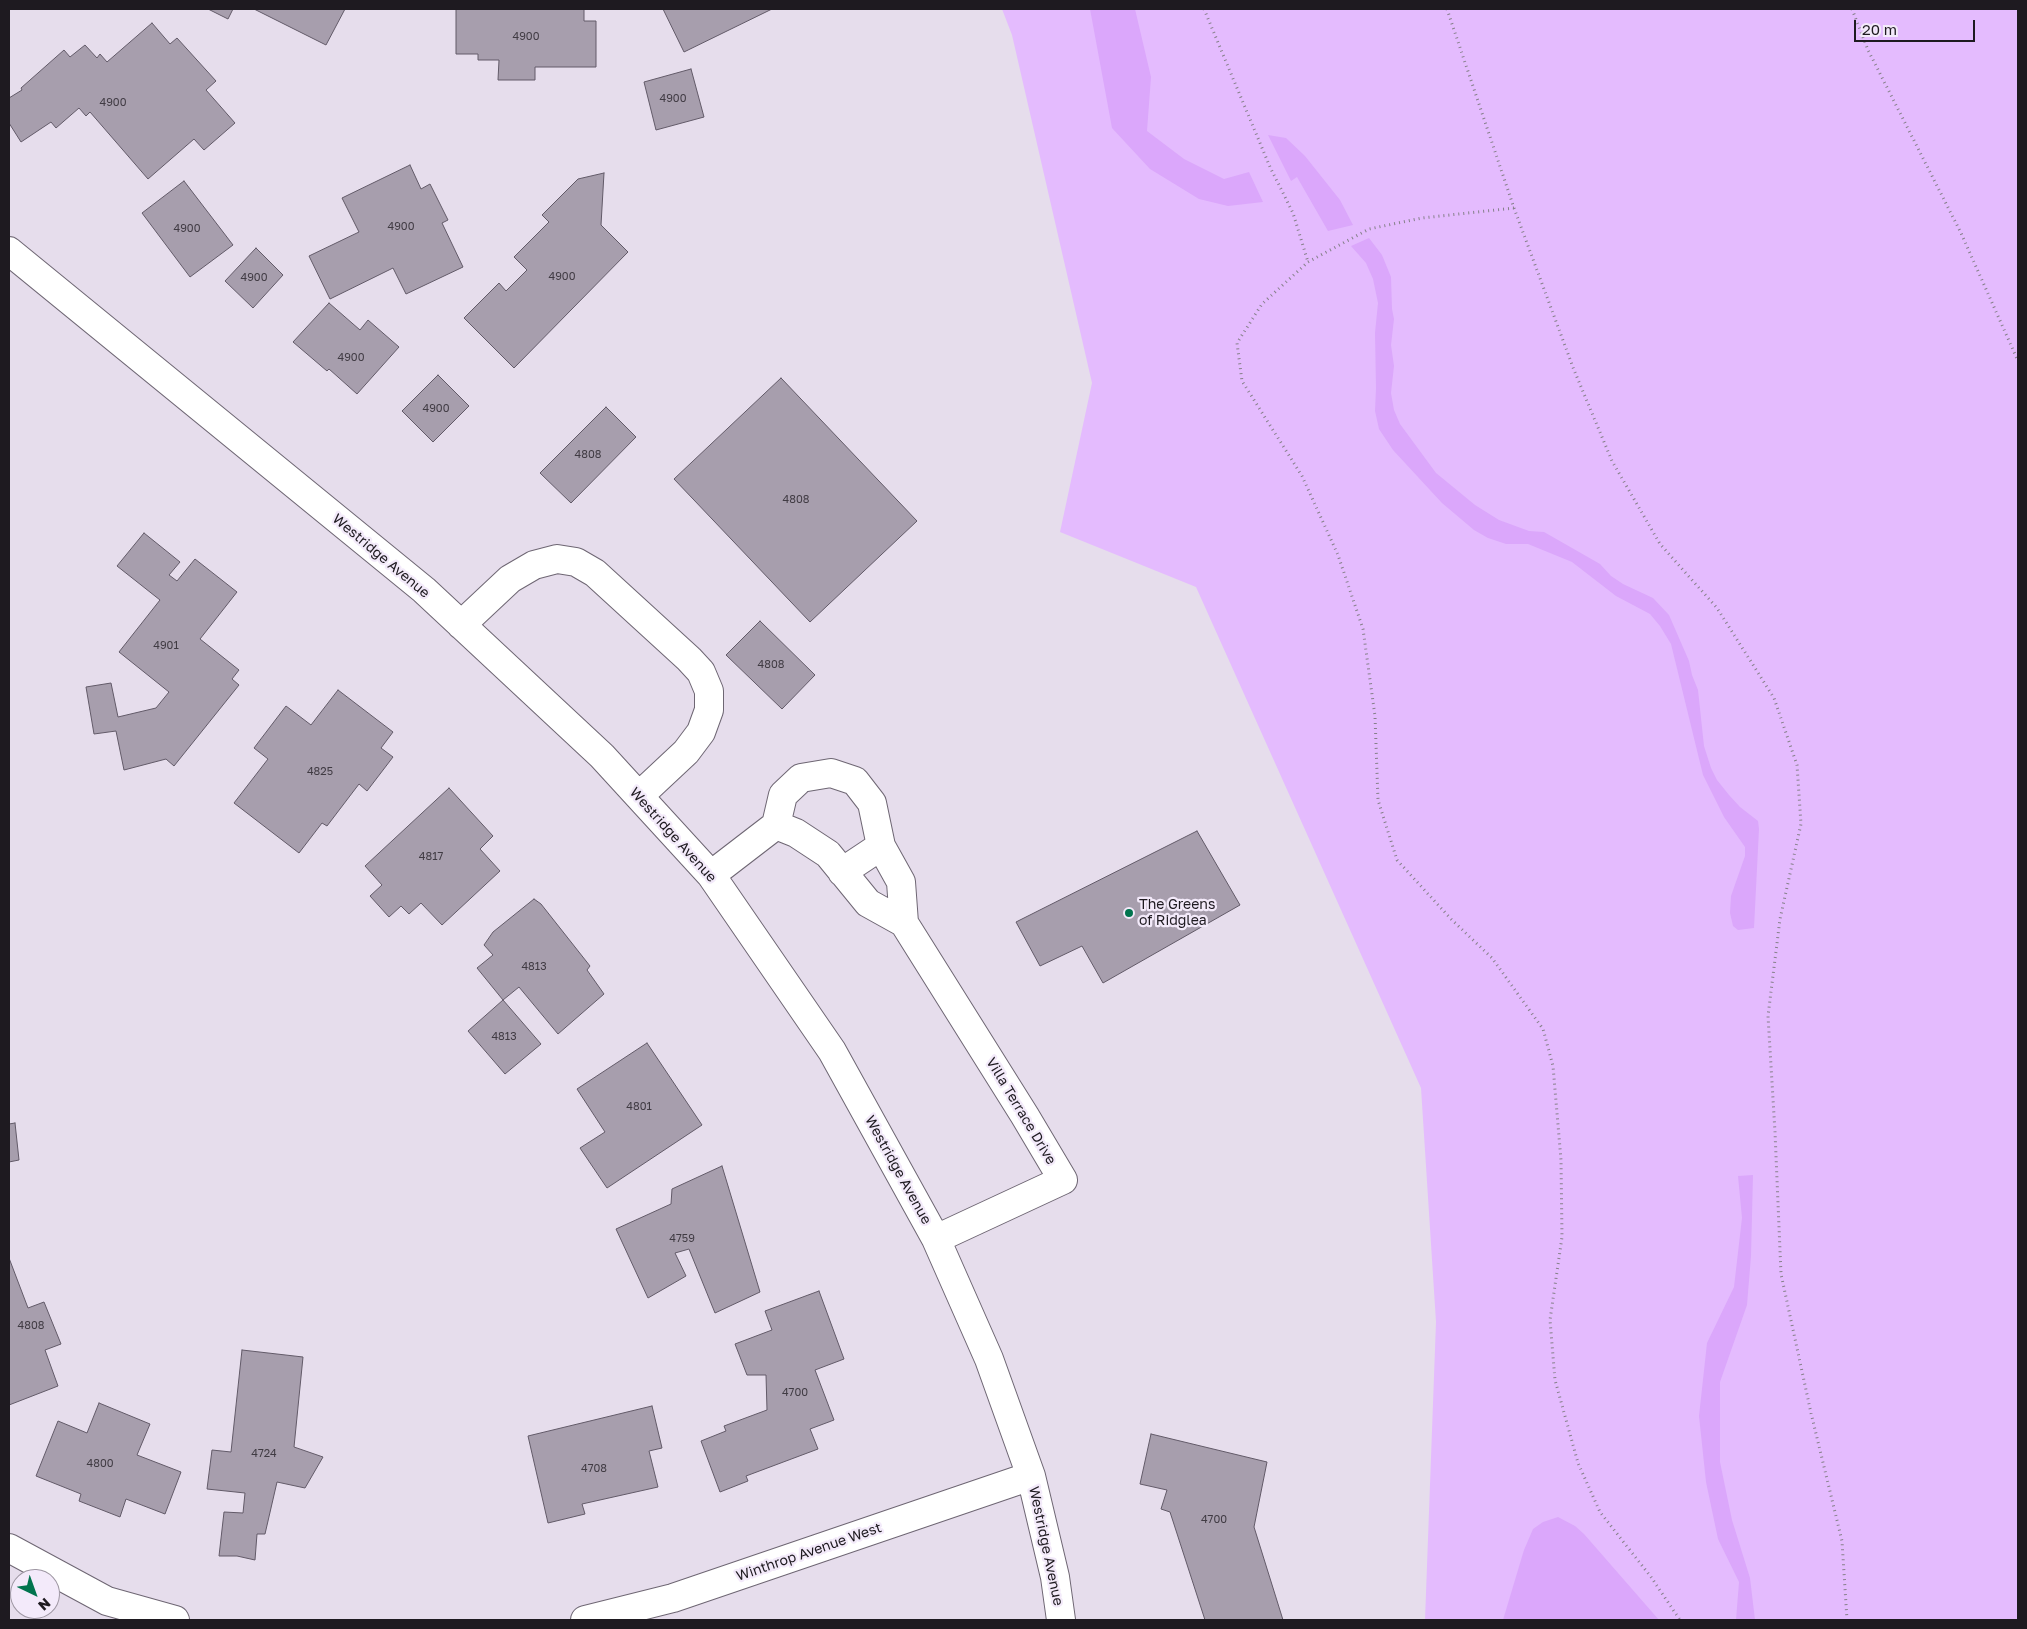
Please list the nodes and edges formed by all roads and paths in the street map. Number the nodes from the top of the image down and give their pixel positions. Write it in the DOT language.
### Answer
graph roads {
  1 [pos="1204,9"];
  2 [pos="1447,9"];
  3 [pos="1852,9"];
  4 [pos="1514,208"];
  5 [pos="9,251"];
  6 [pos="1308,262"];
  7 [pos="2018,361"];
  8 [pos="462,625"];
  9 [pos="639,796"];
  10 [pos="776,825"];
  11 [pos="881,846"];
  12 [pos="842,872"];
  13 [pos="711,875"];
  14 [pos="904,923"];
  15 [pos="936,1239"];
  16 [pos="1030,1476"];
  17 [pos="9,1548"];
  18 [pos="175,1620"];
  19 [pos="585,1620"];
  20 [pos="1061,1620"];
  21 [pos="1680,1620"];
  22 [pos="1847,1620"];
  1 -- 6 [label="path"];
  2 -- 4 [label="path"];
  3 -- 7 [label="path"];
  4 -- 6 [label="path"];
  4 -- 22 [label="path"];
  5 -- 8 [label="street, Westridge Avenue"];
  6 -- 21 [label="path"];
  8 -- 9 [label="street, Westridge Avenue"];
  8 -- 9 [label="street"];
  9 -- 13 [label="street, Westridge Avenue"];
  10 -- 11 [label="street, Villa Terrace Drive"];
  10 -- 12 [label="street, Villa Terrace Drive"];
  10 -- 13 [label="street"];
  11 -- 12 [label="street"];
  11 -- 14 [label="street, Villa Terrace Drive"];
  12 -- 14 [label="street, Villa Terrace Drive"];
  13 -- 15 [label="street, Westridge Avenue"];
  14 -- 15 [label="street, Villa Terrace Drive"];
  15 -- 16 [label="street, Westridge Avenue"];
  16 -- 19 [label="street, Winthrop Avenue West"];
  16 -- 20 [label="street, Westridge Avenue"];
  17 -- 18 [label="street"];
}
